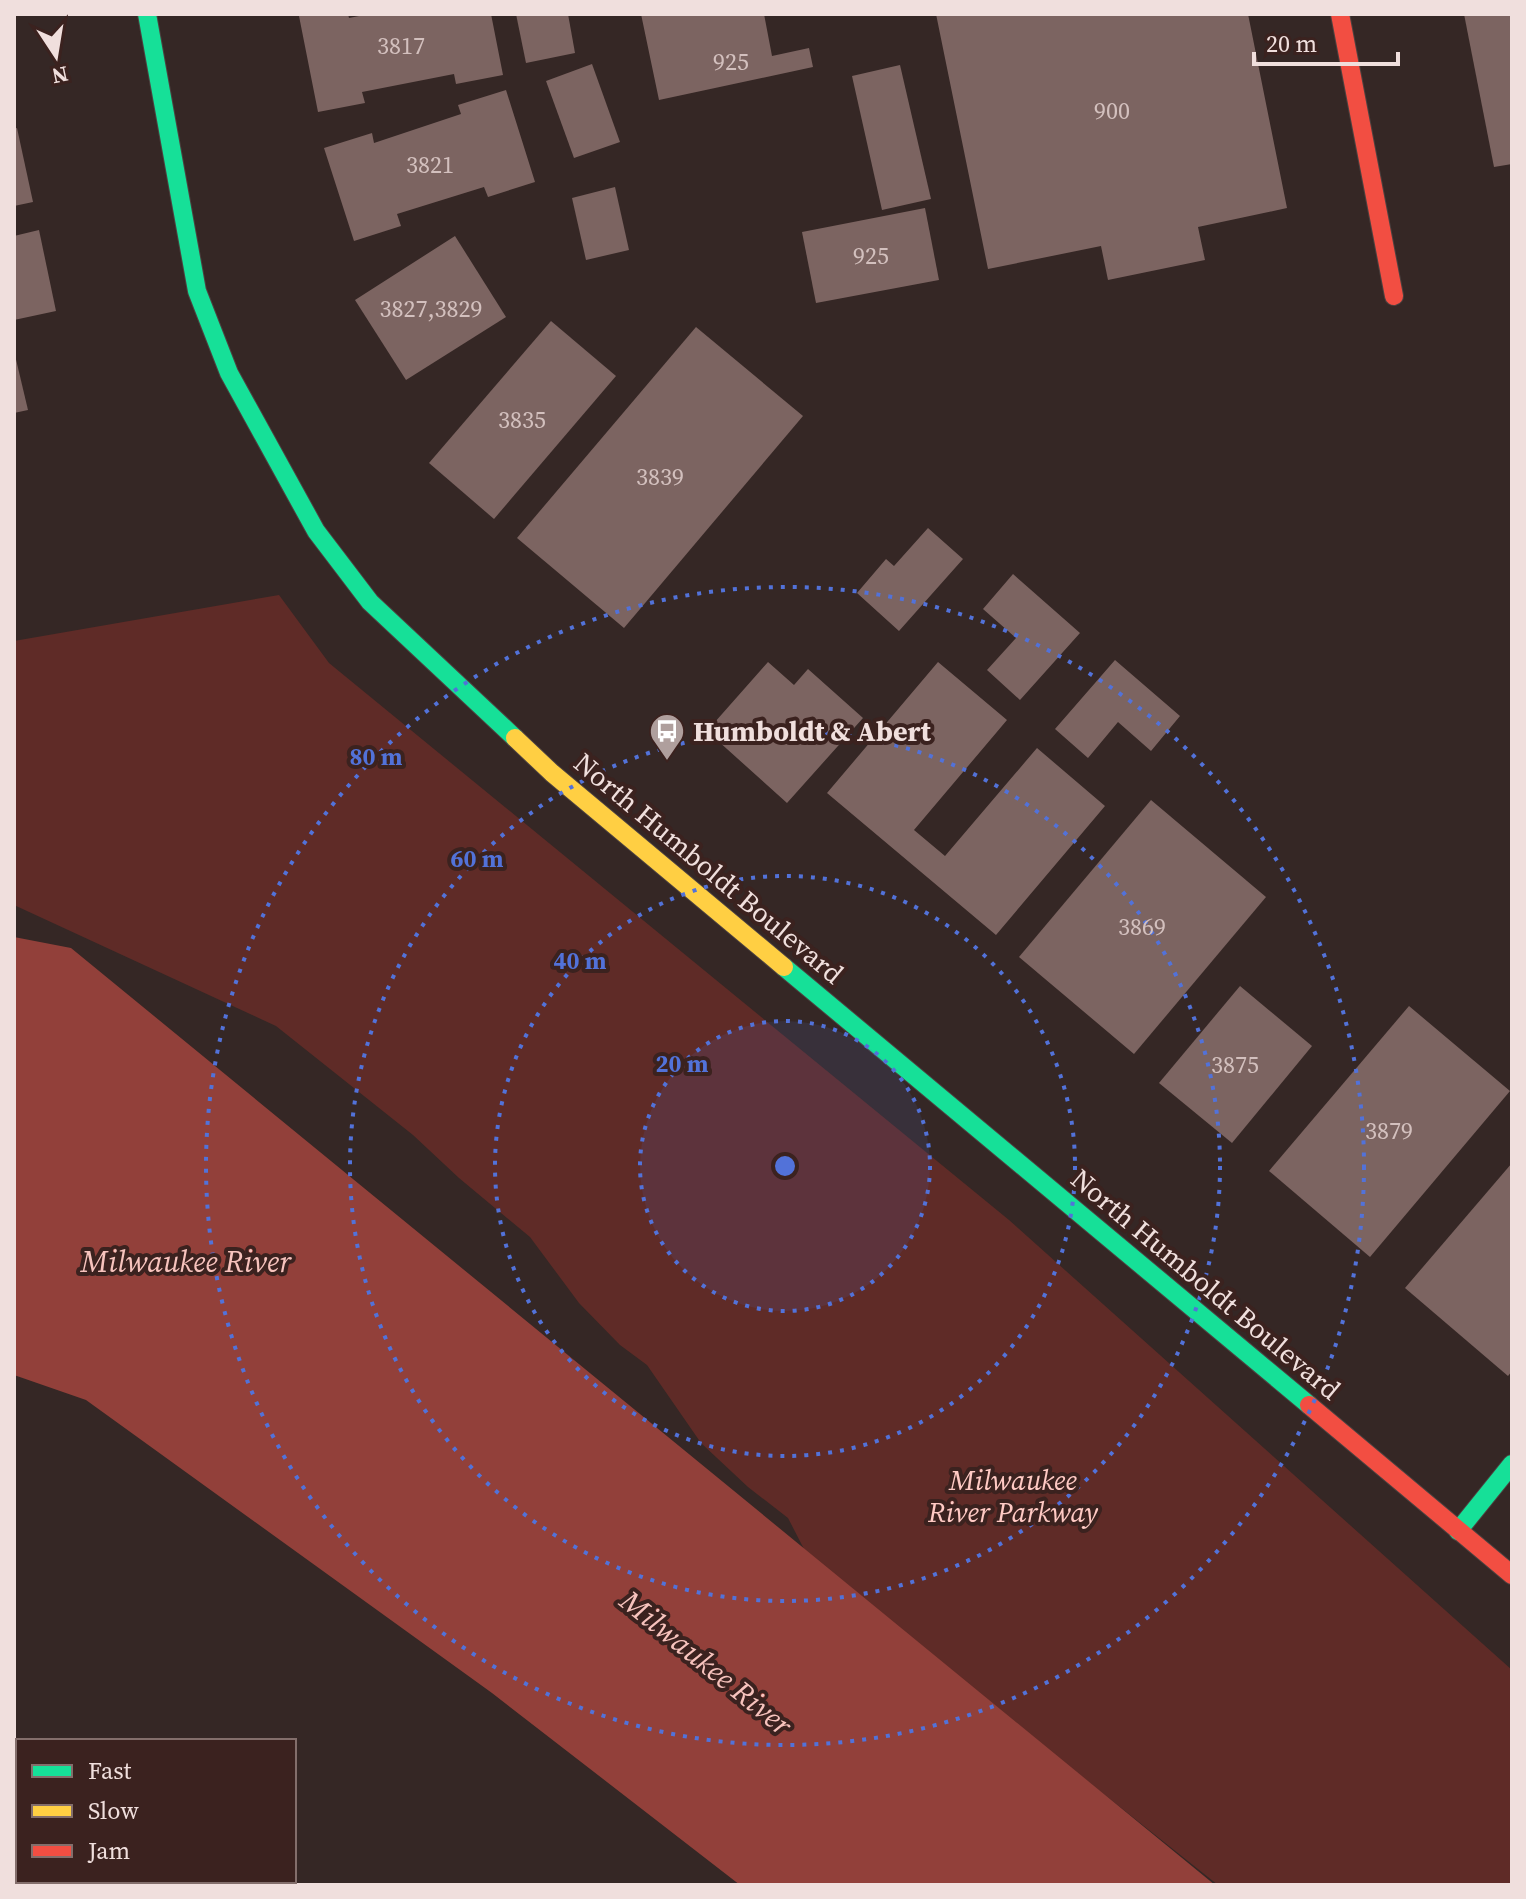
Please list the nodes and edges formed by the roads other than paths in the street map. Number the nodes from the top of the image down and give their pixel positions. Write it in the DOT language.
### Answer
graph roads {
  1 [pos="147,14"];
  2 [pos="1340,14"];
  3 [pos="1394,296"];
  4 [pos="1512,1464"];
  5 [pos="1458,1531"];
  6 [pos="1512,1575"];
  1 -- 5 [label="main road, North Humboldt Boulevard"];
  2 -- 3 [label="main road"];
  4 -- 5 [label="main road"];
  5 -- 6 [label="main road, North Humboldt Boulevard"];
}
